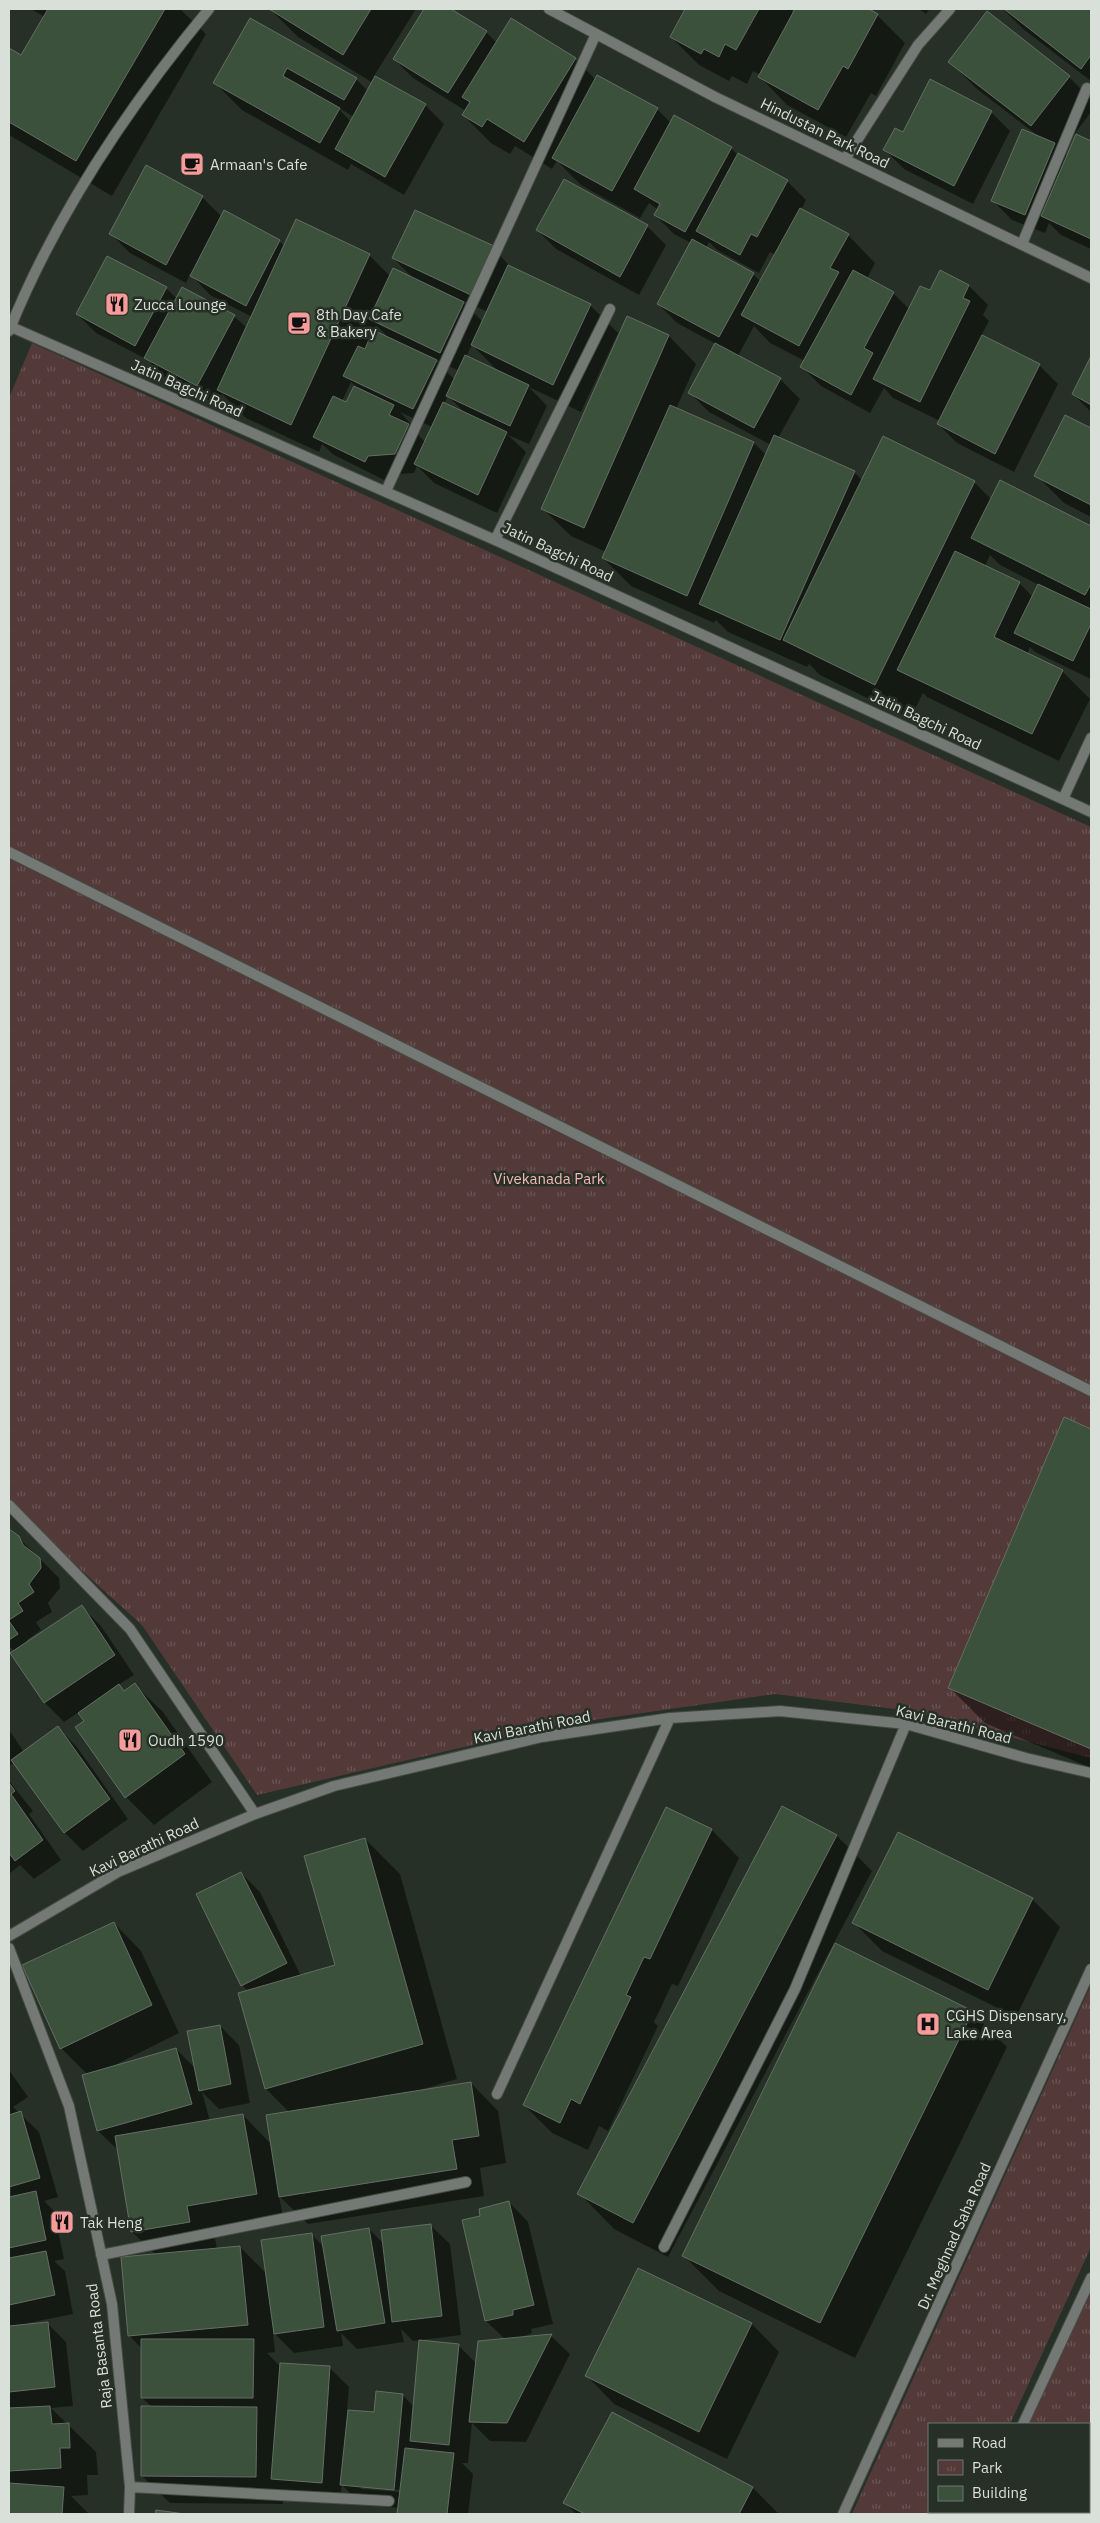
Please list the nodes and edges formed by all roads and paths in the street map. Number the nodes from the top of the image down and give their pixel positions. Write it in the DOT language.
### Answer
graph roads {
  1 [pos="209,9"];
  2 [pos="550,9"];
  3 [pos="950,9"];
  4 [pos="596,34"];
  5 [pos="1088,88"];
  6 [pos="845,160"];
  7 [pos="1022,244"];
  8 [pos="1091,278"];
  9 [pos="610,309"];
  10 [pos="9,328"];
  11 [pos="386,491"];
  12 [pos="495,540"];
  13 [pos="1091,738"];
  14 [pos="1063,799"];
  15 [pos="1091,812"];
  16 [pos="9,852"];
  17 [pos="1091,1391"];
  18 [pos="9,1505"];
  19 [pos="670,1718"];
  20 [pos="906,1724"];
  21 [pos="1091,1773"];
  22 [pos="255,1814"];
  23 [pos="9,1936"];
  24 [pos="9,1948"];
  25 [pos="1091,1970"];
  26 [pos="1089,1983"];
  27 [pos="497,2094"];
  28 [pos="466,2182"];
  29 [pos="664,2247"];
  30 [pos="101,2255"];
  31 [pos="1091,2278"];
  32 [pos="1024,2423"];
  33 [pos="130,2487"];
  34 [pos="389,2501"];
  35 [pos="129,2514"];
  36 [pos="842,2514"];
  1 -- 10 [label="street"];
  2 -- 4 [label="street, Hindustan Park Road"];
  3 -- 6 [label="street"];
  4 -- 6 [label="street, Hindustan Park Road"];
  4 -- 11 [label="street"];
  5 -- 7 [label="street"];
  6 -- 7 [label="street, Hindustan Park Road"];
  7 -- 8 [label="street, Hindustan Park Road"];
  9 -- 12 [label="street"];
  10 -- 11 [label="street, Jatin Bagchi Road"];
  11 -- 12 [label="street, Jatin Bagchi Road"];
  12 -- 14 [label="street, Jatin Bagchi Road"];
  13 -- 14 [label="street"];
  14 -- 15 [label="street, Jatin Bagchi Road"];
  16 -- 17 [label="street"];
  18 -- 22 [label="street"];
  19 -- 20 [label="street, Kavi Barathi Road"];
  19 -- 22 [label="street, Kavi Barathi Road"];
  19 -- 27 [label="street"];
  20 -- 21 [label="street, Kavi Barathi Road"];
  20 -- 29 [label="street"];
  22 -- 23 [label="street, Kavi Barathi Road"];
  24 -- 30 [label="street, Raja Basanta Road"];
  25 -- 26 [label="street, Dr. Meghnad Saha Road"];
  26 -- 36 [label="street, Dr. Meghnad Saha Road"];
  28 -- 30 [label="street"];
  30 -- 33 [label="street, Raja Basanta Road"];
  31 -- 32 [label="street"];
  33 -- 34 [label="street"];
  33 -- 35 [label="street, Raja Basanta Road"];
}
